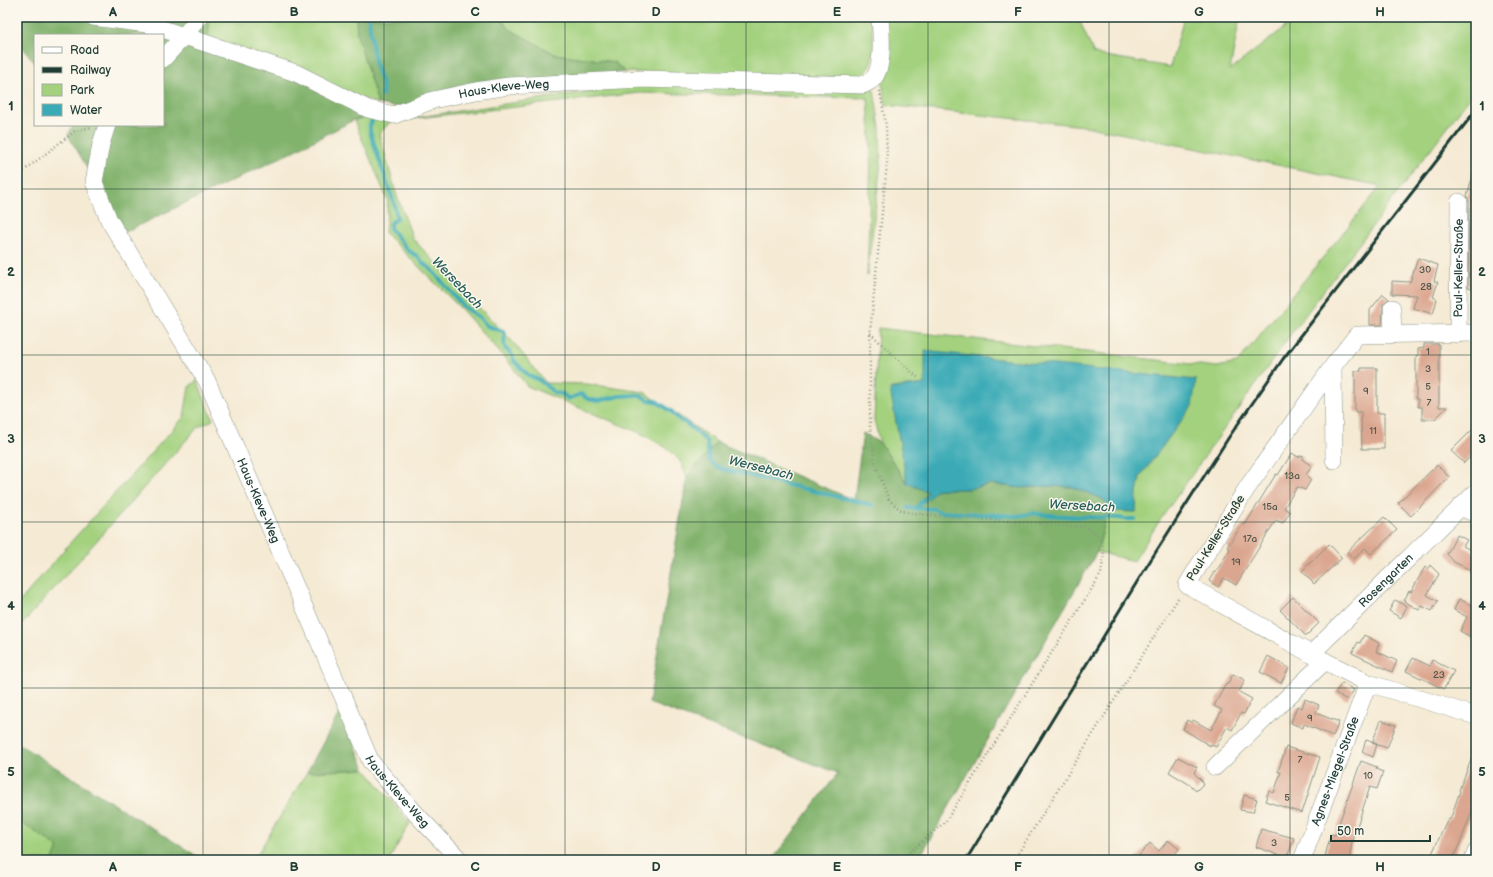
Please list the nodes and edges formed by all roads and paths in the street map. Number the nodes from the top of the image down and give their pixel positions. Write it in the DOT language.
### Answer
graph roads {
  1 [pos="93,17"];
  2 [pos="198,17"];
  3 [pos="880,17"];
  4 [pos="184,36"];
  5 [pos="164,58"];
  6 [pos="872,80"];
  7 [pos="101,126"];
  8 [pos="17,176"];
  9 [pos="1459,202"];
  10 [pos="1392,308"];
  11 [pos="1476,333"];
  12 [pos="870,334"];
  13 [pos="1458,334"];
  14 [pos="1393,335"];
  15 [pos="1334,366"];
  16 [pos="918,378"];
  17 [pos="1334,460"];
  18 [pos="1476,492"];
  19 [pos="1460,507"];
  20 [pos="1476,514"];
  21 [pos="1186,585"];
  22 [pos="1318,657"];
  23 [pos="1368,683"];
  24 [pos="1475,713"];
  25 [pos="1215,767"];
  26 [pos="1476,852"];
  27 [pos="460,860"];
  28 [pos="901,860"];
  29 [pos="1014,860"];
  30 [pos="1302,860"];
  31 [pos="1473,860"];
  1 -- 4 [label="street, Haus-Kleve-Weg"];
  2 -- 4 [label="street"];
  3 -- 6 [label="street"];
  4 -- 5 [label="street"];
  4 -- 6 [label="street, Haus-Kleve-Weg"];
  6 -- 12 [label="path"];
  7 -- 8 [label="path"];
  7 -- 27 [label="street, Haus-Kleve-Weg"];
  9 -- 13 [label="street, Paul-Keller-Straße"];
  10 -- 14 [label="street"];
  11 -- 13 [label="street, Paul-Keller-Straße"];
  12 -- 16 [label="path"];
  12 -- 28 [label="path"];
  13 -- 14 [label="street, Paul-Keller-Straße"];
  14 -- 15 [label="street, Paul-Keller-Straße"];
  15 -- 17 [label="street"];
  15 -- 21 [label="street, Paul-Keller-Straße"];
  18 -- 19 [label="street, Rosengarten"];
  19 -- 20 [label="street"];
  19 -- 22 [label="street, Rosengarten"];
  21 -- 22 [label="street, Paul-Keller-Straße"];
  21 -- 29 [label="path"];
  22 -- 23 [label="street, Paul-Keller-Straße"];
  22 -- 25 [label="street, Rosengarten"];
  23 -- 24 [label="street, Paul-Keller-Straße"];
  23 -- 30 [label="street, Agnes-Miegel-Straße"];
  26 -- 31 [label="street"];
}
